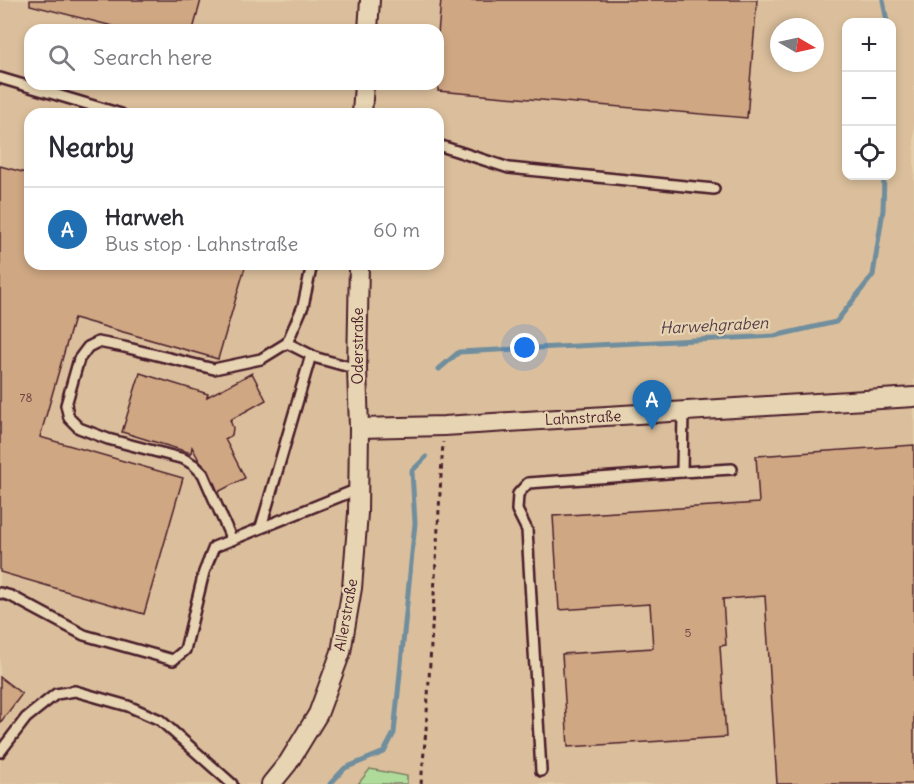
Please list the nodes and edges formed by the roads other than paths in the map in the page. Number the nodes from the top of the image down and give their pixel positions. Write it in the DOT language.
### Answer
graph roads {
  1 [pos="370,0"];
  2 [pos="368,24"];
  3 [pos="0,78"];
  4 [pos="24,85"];
  5 [pos="40,90"];
  6 [pos="364,90"];
  7 [pos="100,108"];
  8 [pos="362,108"];
  9 [pos="444,147"];
  10 [pos="714,189"];
  11 [pos="311,270"];
  12 [pos="359,270"];
  13 [pos="287,343"];
  14 [pos="311,355"];
  15 [pos="357,369"];
  16 [pos="914,397"];
  17 [pos="683,412"];
  18 [pos="359,428"];
  19 [pos="732,470"];
  20 [pos="682,472"];
  21 [pos="358,489"];
  22 [pos="261,527"];
  23 [pos="232,540"];
  24 [pos="0,593"];
  25 [pos="0,752"];
  26 [pos="541,771"];
  27 [pos="232,784"];
  28 [pos="271,784"];
  1 -- 2 [label="street"];
  3 -- 4 [label="lane"];
  5 -- 7 [label="lane"];
  6 -- 8 [label="street"];
  9 -- 10 [label="lane"];
  11 -- 13 [label="lane"];
  12 -- 15 [label="street, Oderstraße"];
  13 -- 14 [label="lane"];
  13 -- 23 [label="lane"];
  14 -- 15 [label="lane"];
  14 -- 22 [label="lane"];
  15 -- 18 [label="street, Oderstraße"];
  16 -- 17 [label="street, Lahnstraße"];
  17 -- 18 [label="street, Lahnstraße"];
  17 -- 20 [label="lane"];
  18 -- 21 [label="street, Allerstraße"];
  19 -- 20 [label="lane"];
  20 -- 26 [label="lane"];
  21 -- 22 [label="lane"];
  21 -- 28 [label="street, Allerstraße"];
  22 -- 23 [label="lane"];
  23 -- 24 [label="lane"];
  25 -- 27 [label="lane"];
}
